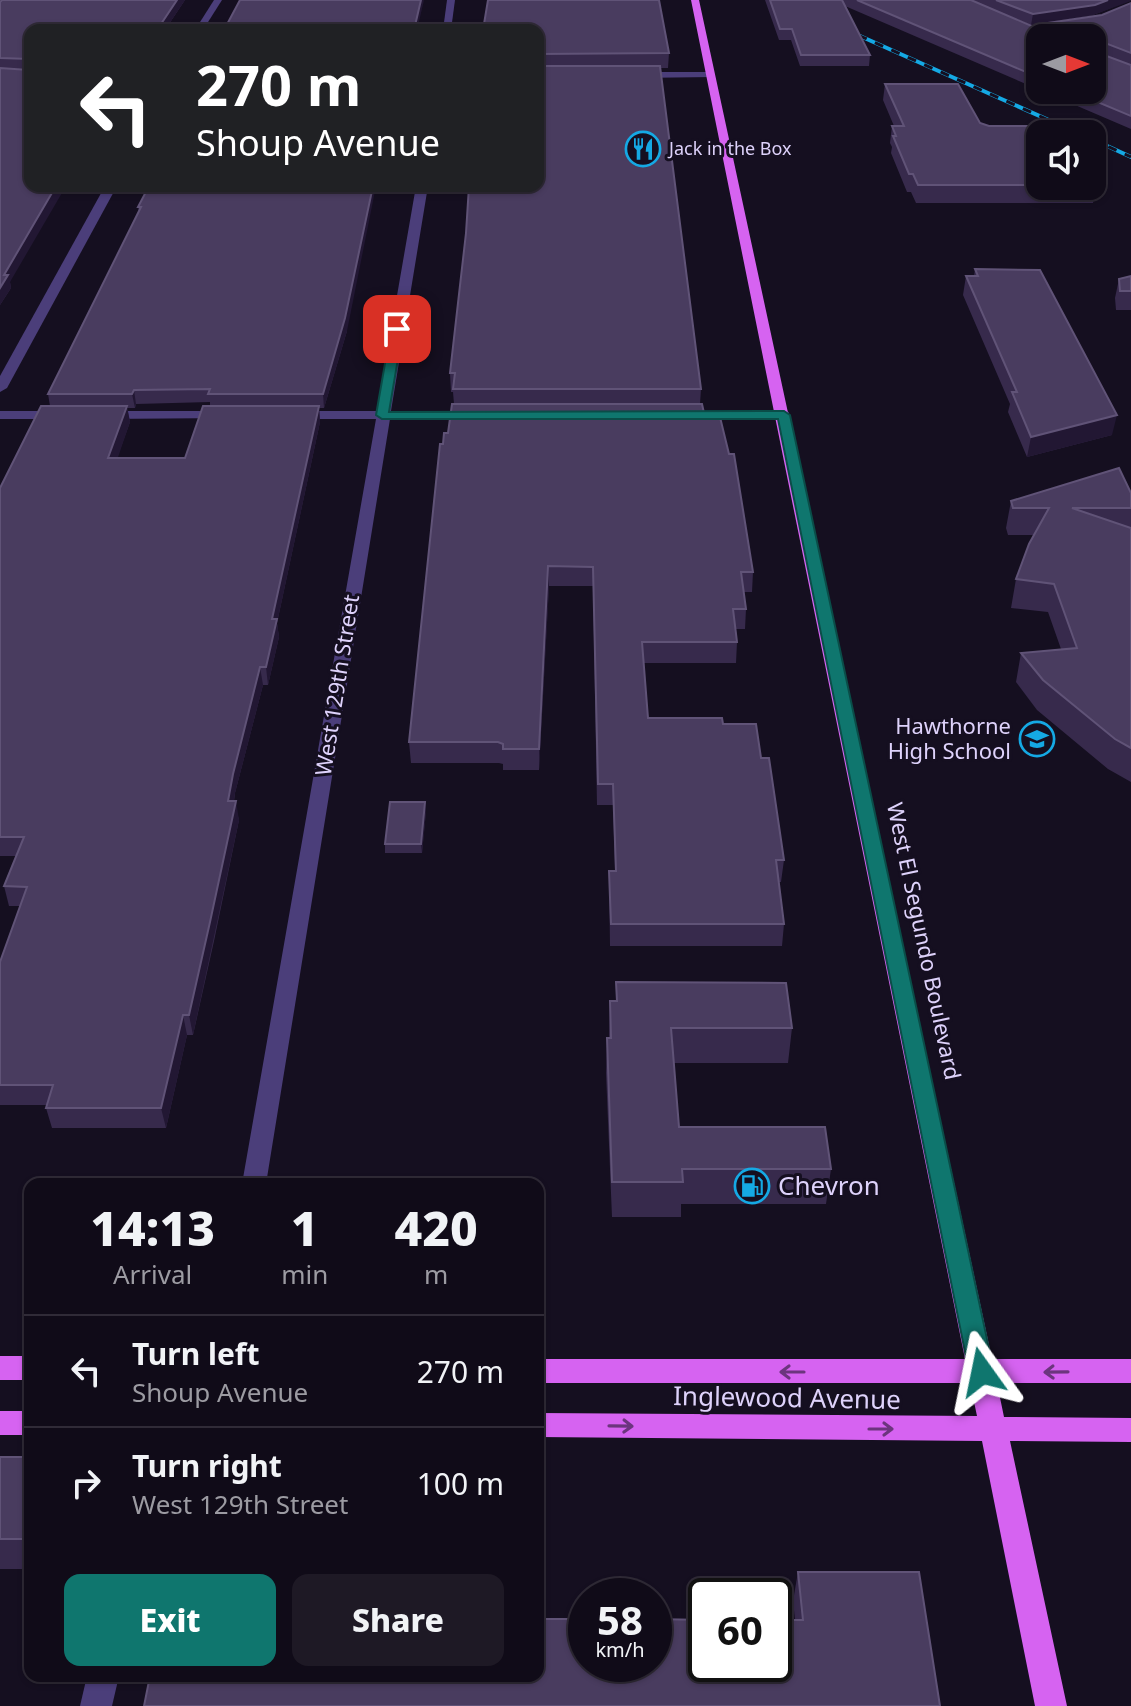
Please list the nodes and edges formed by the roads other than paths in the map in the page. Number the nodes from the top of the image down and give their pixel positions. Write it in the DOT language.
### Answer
graph roads {
  1 [pos="218,0"];
  2 [pos="451,0"];
  3 [pos="695,0"];
  4 [pos="203,24"];
  5 [pos="448,24"];
  6 [pos="629,75"];
  7 [pos="711,75"];
  8 [pos="108,192"];
  9 [pos="421,192"];
  10 [pos="0,388"];
  11 [pos="0,415"];
  12 [pos="80,415"];
  13 [pos="96,415"];
  14 [pos="239,415"];
  15 [pos="271,415"];
  16 [pos="382,415"];
  17 [pos="494,415"];
  18 [pos="669,415"];
  19 [pos="784,415"];
  20 [pos="255,1178"];
  21 [pos="0,1368"];
  22 [pos="24,1368"];
  23 [pos="544,1371"];
  24 [pos="1131,1371"];
  25 [pos="982,1372"];
  26 [pos="0,1423"];
  27 [pos="24,1423"];
  28 [pos="544,1425"];
  29 [pos="1131,1430"];
  30 [pos="994,1431"];
  31 [pos="102,1682"];
  32 [pos="96,1706"];
  33 [pos="1051,1706"];
  1 -- 4 [label="street"];
  2 -- 5 [label="street"];
  3 -- 7 [label="main road, West El Segundo Boulevard"];
  6 -- 7 [label="street"];
  7 -- 19 [label="main road, West El Segundo Boulevard"];
  8 -- 10 [label="street"];
  9 -- 16 [label="street, West 129th Street"];
  11 -- 12 [label="street"];
  13 -- 14 [label="street"];
  15 -- 16 [label="street"];
  16 -- 17 [label="street"];
  16 -- 20 [label="street, West 129th Street"];
  18 -- 19 [label="street"];
  19 -- 25 [label="main road, West El Segundo Boulevard"];
  21 -- 22 [label="main road"];
  25 -- 23 [label="main road, Inglewood Avenue, one-way"];
  24 -- 25 [label="main road, Inglewood Avenue, one-way"];
  25 -- 30 [label="main road, West El Segundo Boulevard"];
  26 -- 27 [label="main road"];
  28 -- 30 [label="main road, Inglewood Avenue, one-way"];
  29 -- 30 [label="main road, Inglewood Avenue"];
  30 -- 33 [label="main road, West El Segundo Boulevard"];
  31 -- 32 [label="street"];
}
